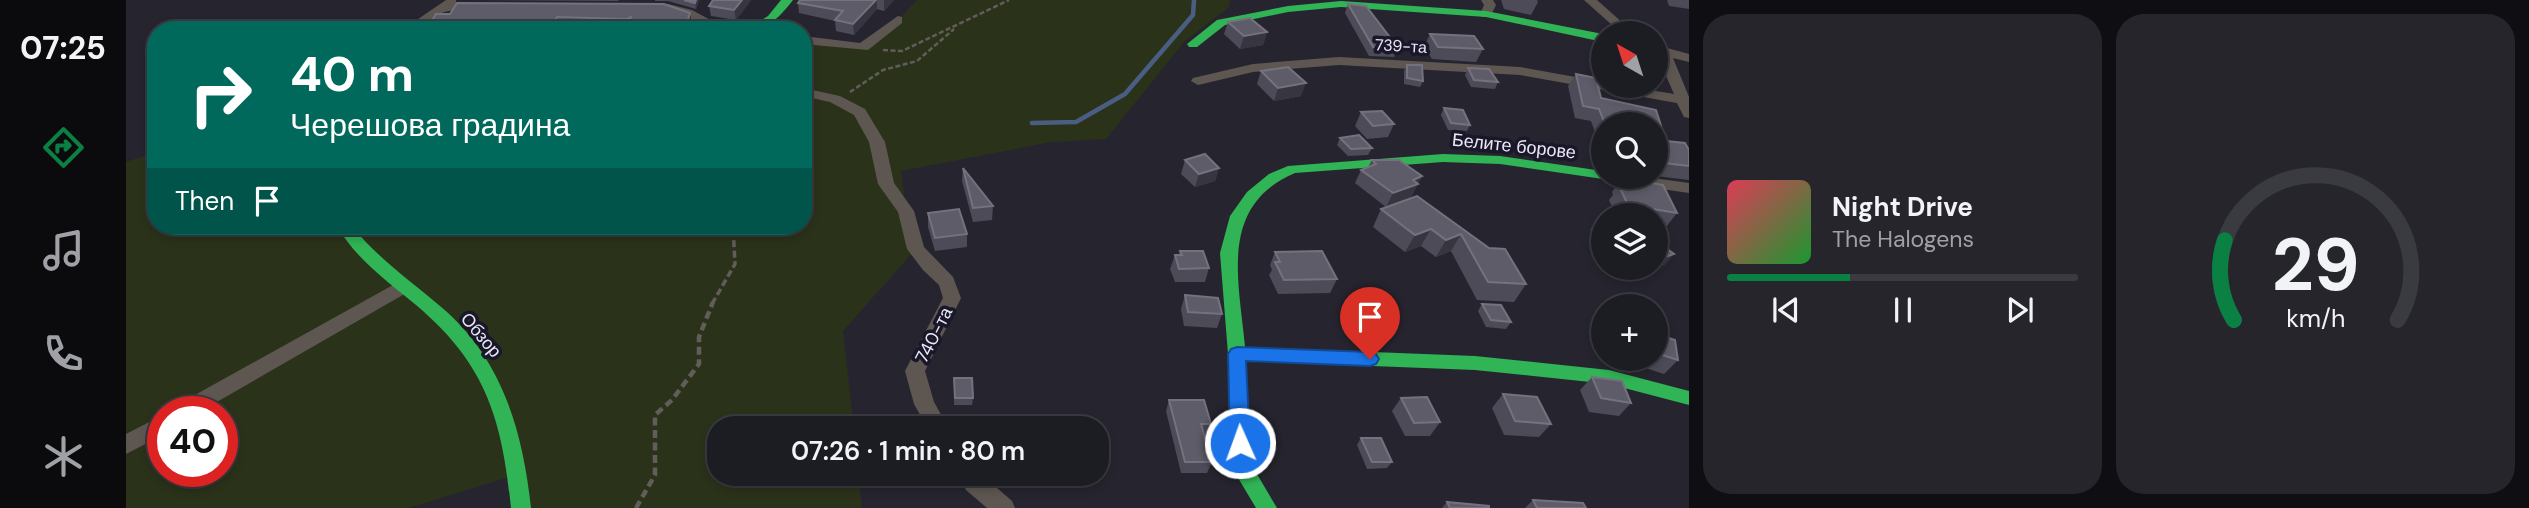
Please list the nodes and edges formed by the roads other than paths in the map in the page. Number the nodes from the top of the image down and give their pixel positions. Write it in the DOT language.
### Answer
graph roads {
  1 [pos="787,0"];
  2 [pos="1590,0"];
  3 [pos="449,3"];
  4 [pos="485,7"];
  5 [pos="1486,7"];
  6 [pos="653,8"];
  7 [pos="898,20"];
  8 [pos="422,21"];
  9 [pos="706,21"];
  10 [pos="767,21"];
  11 [pos="1614,21"];
  12 [pos="1591,35"];
  13 [pos="812,41"];
  14 [pos="1193,44"];
  15 [pos="1668,53"];
  16 [pos="1689,58"];
  17 [pos="1668,69"];
  18 [pos="1198,82"];
  19 [pos="1591,84"];
  20 [pos="812,94"];
  21 [pos="1668,98"];
  22 [pos="1682,100"];
  23 [pos="1689,114"];
  24 [pos="1591,173"];
  25 [pos="1668,185"];
  26 [pos="1689,188"];
  27 [pos="353,235"];
  28 [pos="402,287"];
  29 [pos="1237,354"];
  30 [pos="210,396"];
  31 [pos="1689,398"];
  32 [pos="931,416"];
  33 [pos="147,433"];
  34 [pos="126,445"];
  35 [pos="978,486"];
  36 [pos="521,508"];
  37 [pos="1004,508"];
  38 [pos="1267,508"];
  1 -- 10 [label="street"];
  2 -- 11 [label="street"];
  3 -- 4 [label="street"];
  3 -- 8 [label="street"];
  5 -- 12 [label="street"];
  5 -- 14 [label="street"];
  6 -- 9 [label="street"];
  7 -- 13 [label="street"];
  15 -- 16 [label="street"];
  17 -- 22 [label="street"];
  18 -- 19 [label="street, 739-та"];
  20 -- 32 [label="street, 740-та"];
  21 -- 22 [label="street, 739-та"];
  22 -- 23 [label="street"];
  24 -- 29 [label="street, Белите борове"];
  25 -- 26 [label="street"];
  27 -- 28 [label="street, Обзор"];
  28 -- 30 [label="street"];
  28 -- 36 [label="street, Обзор"];
  29 -- 31 [label="street"];
  29 -- 38 [label="street, Белите борове"];
  33 -- 34 [label="street"];
  35 -- 37 [label="street"];
}
